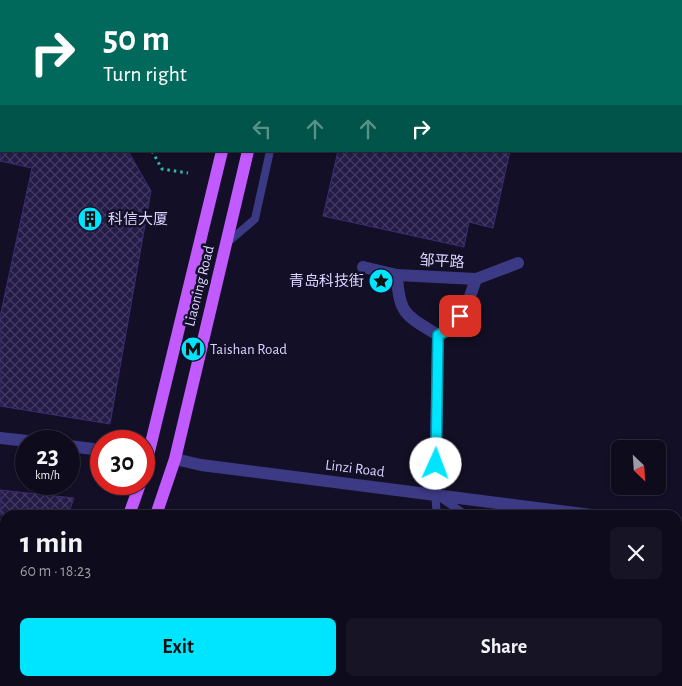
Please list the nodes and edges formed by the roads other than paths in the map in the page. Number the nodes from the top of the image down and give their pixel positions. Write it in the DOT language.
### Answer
graph roads {
  1 [pos="222,152"];
  2 [pos="248,152"];
  3 [pos="270,152"];
  4 [pos="226,243"];
  5 [pos="518,263"];
  6 [pos="363,266"];
  7 [pos="397,275"];
  8 [pos="476,279"];
  9 [pos="438,335"];
  10 [pos="152,430"];
  11 [pos="0,438"];
  12 [pos="15,440"];
  13 [pos="175,459"];
  14 [pos="435,494"];
  15 [pos="136,495"];
  16 [pos="131,510"];
  17 [pos="158,510"];
  18 [pos="437,510"];
  19 [pos="459,510"];
  20 [pos="554,510"];
  1 -- 10 [label="main road, Liaoning Road"];
  2 -- 4 [label="main road, Liaoning Road"];
  3 -- 4 [label="lane"];
  4 -- 13 [label="main road, Liaoning Road"];
  5 -- 8 [label="street, 邹平路"];
  6 -- 7 [label="street, 邹平路"];
  7 -- 8 [label="street, 邹平路"];
  7 -- 9 [label="street"];
  8 -- 9 [label="street"];
  9 -- 14 [label="street"];
  11 -- 12 [label="street"];
  13 -- 14 [label="street, Linzi Road"];
  13 -- 17 [label="main road, Liaoning Road"];
  14 -- 18 [label="lane"];
  14 -- 19 [label="lane"];
  14 -- 20 [label="street, Linzi Road"];
  15 -- 16 [label="main road"];
}
